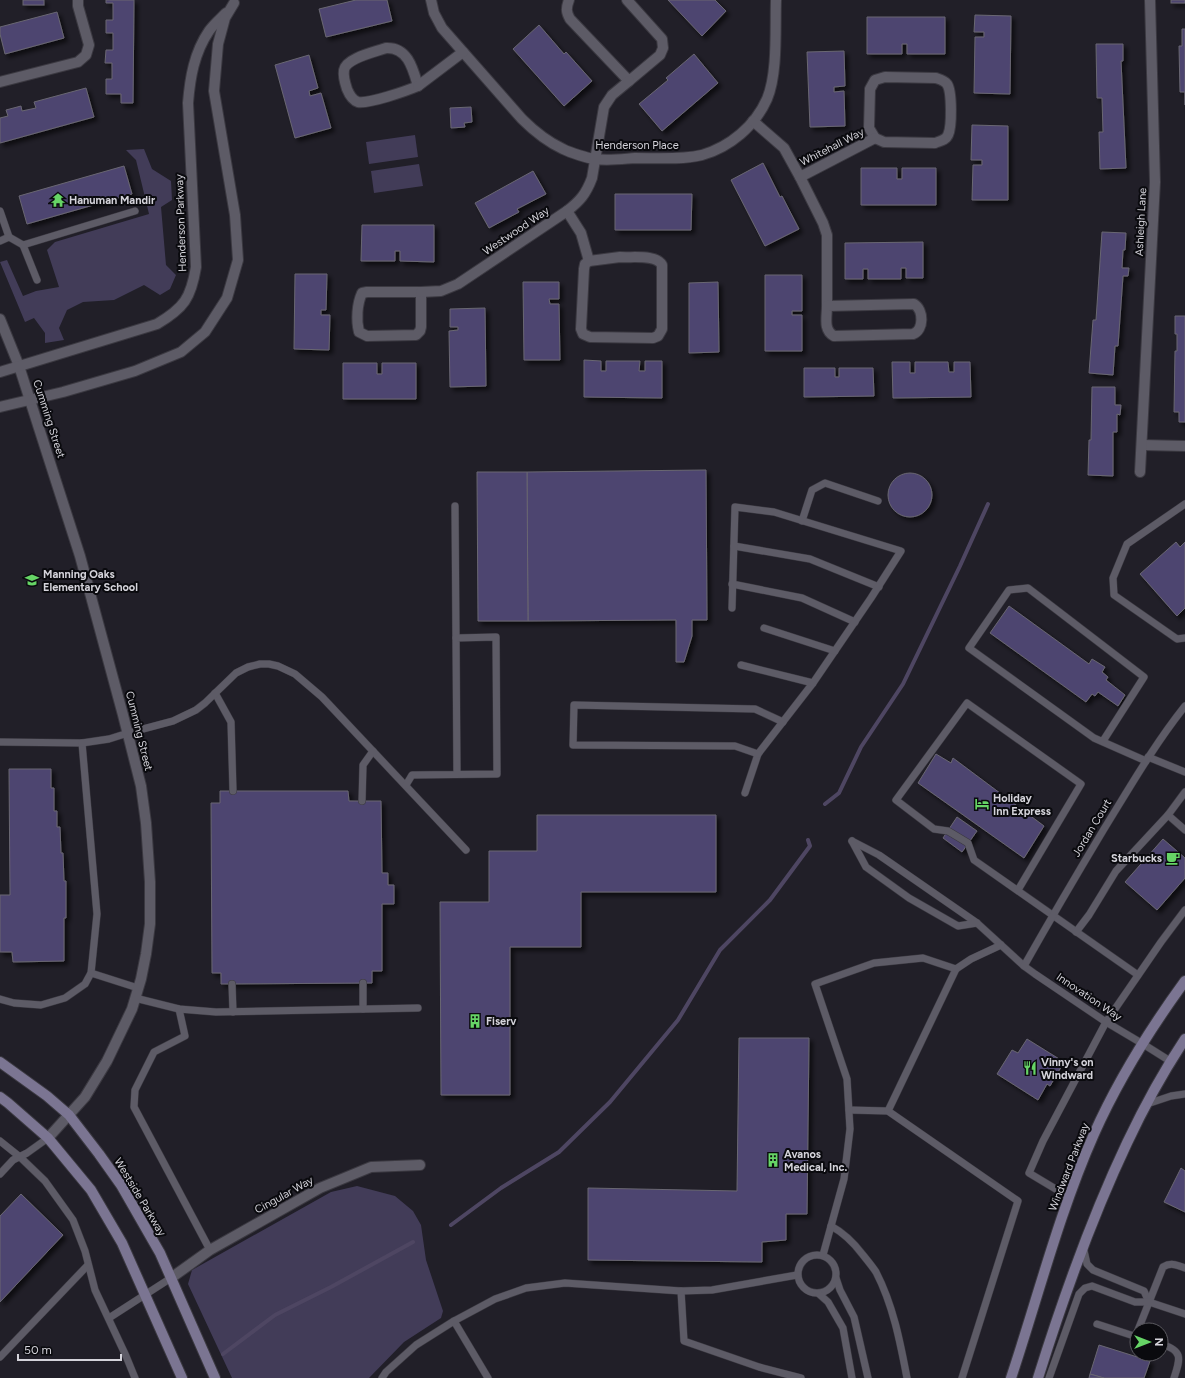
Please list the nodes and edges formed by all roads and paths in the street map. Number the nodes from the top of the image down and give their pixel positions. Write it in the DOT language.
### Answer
graph roads {
  1 [pos="78,0"];
  2 [pos="431,0"];
  3 [pos="569,0"];
  4 [pos="627,0"];
  5 [pos="776,0"];
  6 [pos="1150,0"];
  7 [pos="236,2"];
  8 [pos="464,52"];
  9 [pos="629,81"];
  10 [pos="0,82"];
  11 [pos="418,86"];
  12 [pos="754,121"];
  13 [pos="875,138"];
  14 [pos="595,159"];
  15 [pos="800,176"];
  16 [pos="0,211"];
  17 [pos="135,211"];
  18 [pos="567,211"];
  19 [pos="9,237"];
  20 [pos="0,240"];
  21 [pos="24,245"];
  22 [pos="589,261"];
  23 [pos="37,280"];
  24 [pos="421,292"];
  25 [pos="827,306"];
  26 [pos="0,319"];
  27 [pos="19,366"];
  28 [pos="0,372"];
  29 [pos="30,400"];
  30 [pos="0,407"];
  31 [pos="1142,445"];
  32 [pos="1185,446"];
  33 [pos="1140,472"];
  34 [pos="878,501"];
  35 [pos="1185,504"];
  36 [pos="455,506"];
  37 [pos="802,521"];
  38 [pos="734,546"];
  39 [pos="732,584"];
  40 [pos="879,587"];
  41 [pos="732,608"];
  42 [pos="855,622"];
  43 [pos="764,628"];
  44 [pos="456,638"];
  45 [pos="1185,638"];
  46 [pos="835,651"];
  47 [pos="741,665"];
  48 [pos="813,683"];
  49 [pos="215,693"];
  50 [pos="1185,706"];
  51 [pos="783,722"];
  52 [pos="128,733"];
  53 [pos="0,742"];
  54 [pos="1103,742"];
  55 [pos="82,743"];
  56 [pos="373,751"];
  57 [pos="758,754"];
  58 [pos="1147,759"];
  59 [pos="1185,772"];
  60 [pos="457,774"];
  61 [pos="406,785"];
  62 [pos="233,791"];
  63 [pos="1185,792"];
  64 [pos="746,793"];
  65 [pos="362,801"];
  66 [pos="1168,815"];
  67 [pos="1185,830"];
  68 [pos="466,850"];
  69 [pos="1018,890"];
  70 [pos="1185,910"];
  71 [pos="1052,915"];
  72 [pos="977,923"];
  73 [pos="1076,932"];
  74 [pos="1001,945"];
  75 [pos="1024,966"];
  76 [pos="956,969"];
  77 [pos="91,973"];
  78 [pos="1138,975"];
  79 [pos="1185,981"];
  80 [pos="363,983"];
  81 [pos="232,984"];
  82 [pos="138,988"];
  83 [pos="135,998"];
  84 [pos="0,999"];
  85 [pos="418,1008"];
  86 [pos="178,1009"];
  87 [pos="363,1009"];
  88 [pos="232,1012"];
  89 [pos="1106,1022"];
  90 [pos="1185,1039"];
  91 [pos="1143,1044"];
  92 [pos="1170,1061"];
  93 [pos="0,1062"];
  94 [pos="1185,1094"];
  95 [pos="0,1097"];
  96 [pos="1147,1104"];
  97 [pos="849,1110"];
  98 [pos="888,1111"];
  99 [pos="69,1115"];
  100 [pos="48,1138"];
  101 [pos="0,1141"];
  102 [pos="20,1157"];
  103 [pos="420,1165"];
  104 [pos="0,1174"];
  105 [pos="1069,1197"];
  106 [pos="831,1226"];
  107 [pos="1083,1245"];
  108 [pos="210,1250"];
  109 [pos="823,1255"];
  110 [pos="88,1265"];
  111 [pos="1185,1268"];
  112 [pos="797,1275"];
  113 [pos="171,1278"];
  114 [pos="836,1278"];
  115 [pos="680,1291"];
  116 [pos="819,1294"];
  117 [pos="145,1295"];
  118 [pos="1149,1302"];
  119 [pos="1185,1314"];
  120 [pos="110,1318"];
  121 [pos="454,1321"];
  122 [pos="1142,1322"];
  123 [pos="1097,1324"];
  124 [pos="1129,1332"];
  125 [pos="1169,1346"];
  126 [pos="0,1357"];
  127 [pos="135,1378"];
  128 [pos="182,1378"];
  129 [pos="215,1378"];
  130 [pos="382,1378"];
  131 [pos="488,1378"];
  132 [pos="801,1378"];
  133 [pos="852,1378"];
  134 [pos="868,1378"];
  135 [pos="907,1378"];
  136 [pos="962,1378"];
  137 [pos="1011,1378"];
  138 [pos="1038,1378"];
  139 [pos="1049,1378"];
  140 [pos="1174,1378"];
  1 -- 10 [label="street"];
  2 -- 8 [label="street, Henderson Place"];
  3 -- 9 [label="street"];
  4 -- 9 [label="street, Westwood Way"];
  5 -- 12 [label="street, Henderson Place"];
  6 -- 31 [label="street, Ashleigh Lane"];
  7 -- 27 [label="street, Henderson Parkway"];
  7 -- 29 [label="street"];
  8 -- 11 [label="street"];
  8 -- 14 [label="street, Henderson Place"];
  9 -- 14 [label="street, Westwood Way"];
  11 -- 11 [label="street"];
  12 -- 14 [label="street, Henderson Place"];
  12 -- 15 [label="street, Whitehall Way"];
  13 -- 13 [label="street"];
  13 -- 15 [label="street, Whitehall Way"];
  14 -- 18 [label="street, Westwood Way"];
  15 -- 25 [label="street, Whitehall Way"];
  16 -- 19 [label="lane"];
  17 -- 21 [label="lane"];
  18 -- 22 [label="street"];
  18 -- 24 [label="street, Westwood Way"];
  19 -- 20 [label="lane"];
  19 -- 21 [label="lane"];
  21 -- 23 [label="lane"];
  22 -- 22 [label="street"];
  24 -- 24 [label="street, Westwood Way"];
  25 -- 25 [label="street, Whitehall Way"];
  26 -- 27 [label="street, Cumming Street"];
  27 -- 28 [label="street, Henderson Parkway"];
  27 -- 29 [label="street, Cumming Street"];
  29 -- 30 [label="street"];
  29 -- 52 [label="street, Cumming Street"];
  31 -- 32 [label="street"];
  31 -- 33 [label="street, Ashleigh Lane"];
  34 -- 37 [label="lane"];
  35 -- 45 [label="lane"];
  36 -- 44 [label="lane"];
  37 -- 38 [label="lane"];
  37 -- 40 [label="lane"];
  38 -- 39 [label="lane"];
  38 -- 40 [label="lane"];
  39 -- 41 [label="lane"];
  39 -- 42 [label="lane"];
  40 -- 42 [label="lane"];
  42 -- 46 [label="lane"];
  43 -- 46 [label="lane"];
  44 -- 60 [label="lane"];
  44 -- 60 [label="lane"];
  46 -- 48 [label="lane"];
  47 -- 48 [label="lane"];
  48 -- 51 [label="lane"];
  49 -- 52 [label="lane"];
  49 -- 56 [label="lane"];
  49 -- 62 [label="lane"];
  50 -- 58 [label="lane, Jordan Court"];
  51 -- 57 [label="lane"];
  51 -- 57 [label="lane"];
  52 -- 55 [label="lane"];
  52 -- 82 [label="street, Cumming Street"];
  53 -- 55 [label="lane"];
  54 -- 54 [label="lane"];
  54 -- 58 [label="lane"];
  55 -- 77 [label="lane"];
  56 -- 61 [label="lane"];
  56 -- 65 [label="lane"];
  57 -- 64 [label="lane"];
  58 -- 59 [label="lane"];
  58 -- 71 [label="lane, Jordan Court"];
  60 -- 61 [label="lane"];
  61 -- 68 [label="lane"];
  63 -- 66 [label="lane"];
  66 -- 67 [label="lane"];
  66 -- 73 [label="lane"];
  69 -- 69 [label="lane"];
  69 -- 71 [label="lane"];
  70 -- 78 [label="lane"];
  71 -- 73 [label="lane"];
  71 -- 75 [label="lane, Jordan Court"];
  72 -- 72 [label="lane, Innovation Way"];
  72 -- 74 [label="lane, Innovation Way"];
  73 -- 78 [label="lane"];
  74 -- 75 [label="lane, Innovation Way"];
  74 -- 76 [label="lane"];
  75 -- 89 [label="lane, Innovation Way"];
  76 -- 97 [label="lane"];
  76 -- 98 [label="lane"];
  77 -- 82 [label="lane"];
  77 -- 84 [label="lane"];
  78 -- 89 [label="lane"];
  79 -- 91 [label="main road, Windward Parkway"];
  80 -- 87 [label="lane"];
  81 -- 88 [label="lane"];
  82 -- 83 [label="street, Cumming Street"];
  83 -- 86 [label="lane"];
  83 -- 99 [label="street, Cumming Street"];
  85 -- 87 [label="lane"];
  86 -- 88 [label="lane"];
  86 -- 108 [label="lane"];
  87 -- 88 [label="lane"];
  89 -- 91 [label="lane, Innovation Way"];
  89 -- 105 [label="lane"];
  90 -- 92 [label="main road"];
  91 -- 92 [label="lane, Innovation Way"];
  91 -- 105 [label="main road, Windward Parkway"];
  92 -- 96 [label="main road"];
  93 -- 99 [label="main road, Westside Parkway"];
  94 -- 96 [label="lane"];
  95 -- 100 [label="main road"];
  96 -- 107 [label="main road"];
  97 -- 98 [label="lane"];
  97 -- 106 [label="lane"];
  98 -- 136 [label="lane"];
  99 -- 100 [label="street, Cumming Street"];
  99 -- 113 [label="main road, Westside Parkway"];
  100 -- 102 [label="lane"];
  100 -- 117 [label="main road"];
  101 -- 102 [label="lane"];
  102 -- 104 [label="lane"];
  102 -- 110 [label="lane"];
  103 -- 108 [label="street, Cingular Way"];
  105 -- 137 [label="main road, Windward Parkway"];
  106 -- 109 [label="lane"];
  106 -- 135 [label="lane"];
  107 -- 118 [label="lane"];
  107 -- 138 [label="main road"];
  108 -- 113 [label="street, Cingular Way"];
  109 -- 112 [label="lane"];
  109 -- 114 [label="lane"];
  110 -- 120 [label="lane"];
  110 -- 126 [label="lane"];
  111 -- 118 [label="lane"];
  112 -- 115 [label="lane"];
  112 -- 116 [label="lane"];
  113 -- 117 [label="lane"];
  113 -- 129 [label="main road, Westside Parkway"];
  114 -- 116 [label="lane"];
  114 -- 134 [label="lane"];
  115 -- 121 [label="lane"];
  115 -- 132 [label="lane"];
  116 -- 133 [label="lane"];
  117 -- 120 [label="lane"];
  117 -- 128 [label="main road"];
  118 -- 119 [label="lane"];
  118 -- 122 [label="lane"];
  118 -- 139 [label="lane"];
  120 -- 127 [label="lane"];
  121 -- 130 [label="lane"];
  121 -- 131 [label="lane"];
  123 -- 124 [label="lane"];
  125 -- 140 [label="lane"];
}
